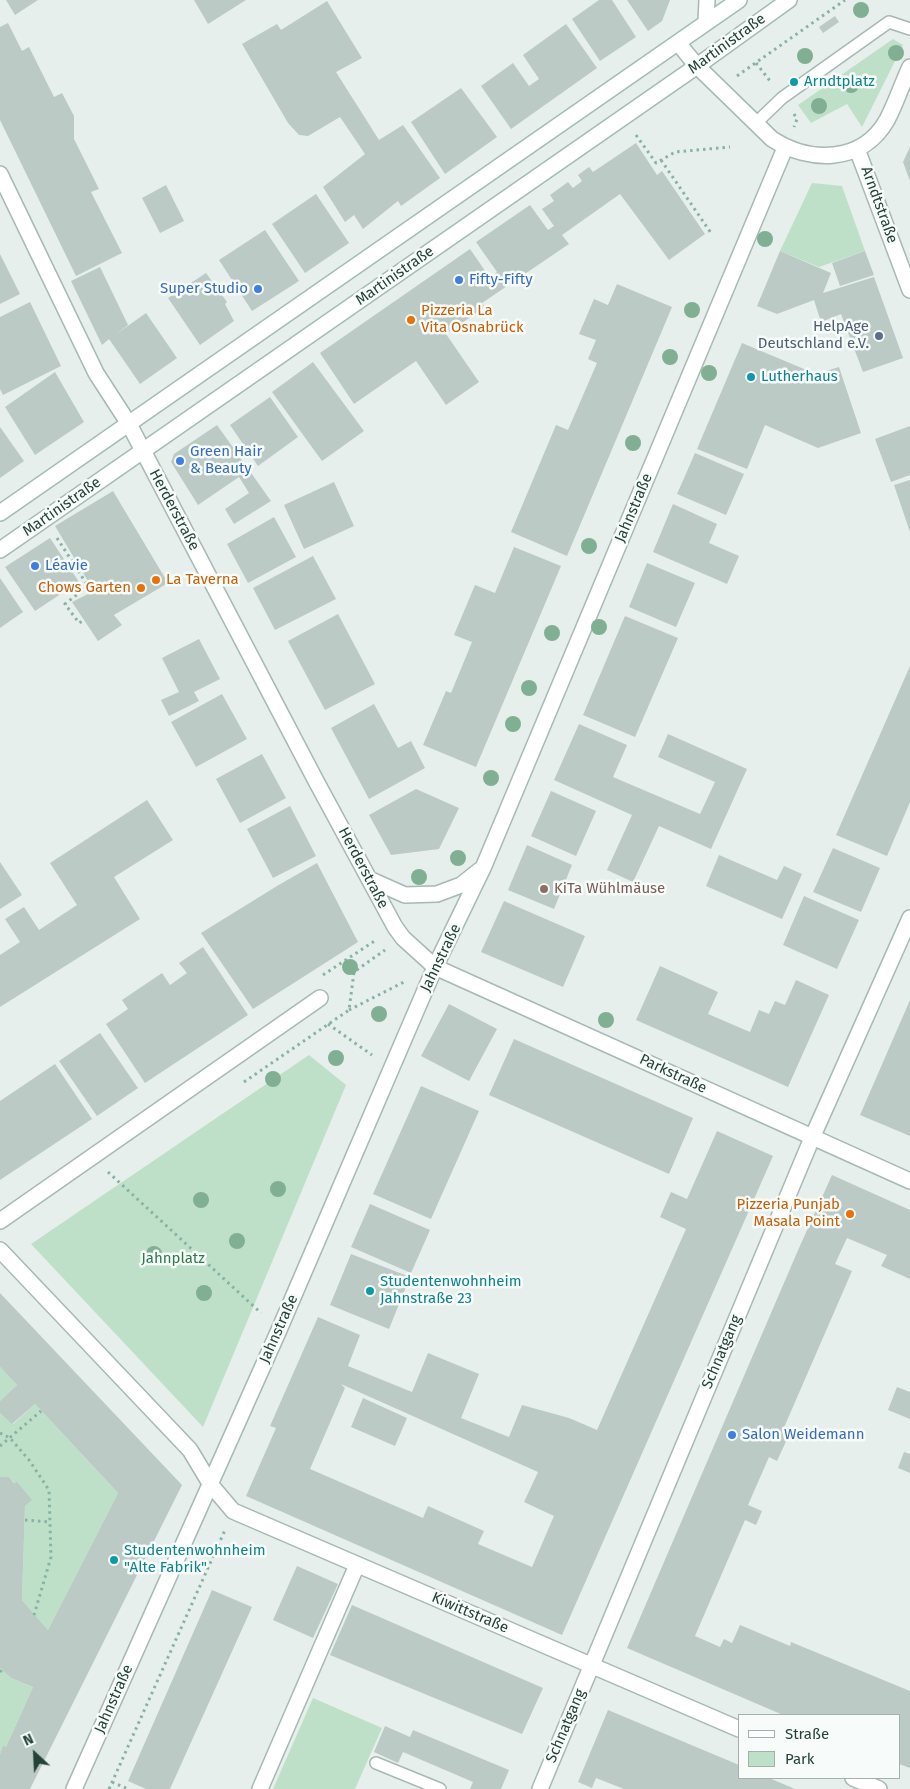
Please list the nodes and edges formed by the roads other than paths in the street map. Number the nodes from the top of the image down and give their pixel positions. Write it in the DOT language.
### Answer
graph roads {
  1 [pos="707,0"];
  2 [pos="738,0"];
  3 [pos="788,0"];
  4 [pos="706,22"];
  5 [pos="910,29"];
  6 [pos="678,43"];
  7 [pos="697,66"];
  8 [pos="910,66"];
  9 [pos="755,124"];
  10 [pos="785,148"];
  11 [pos="858,148"];
  12 [pos="0,174"];
  13 [pos="910,290"];
  14 [pos="129,424"];
  15 [pos="142,452"];
  16 [pos="0,513"];
  17 [pos="0,550"];
  18 [pos="483,868"];
  19 [pos="369,879"];
  20 [pos="910,918"];
  21 [pos="435,968"];
  22 [pos="320,998"];
  23 [pos="812,1138"];
  24 [pos="910,1181"];
  25 [pos="0,1221"];
  26 [pos="0,1250"];
  27 [pos="211,1485"];
  28 [pos="357,1565"];
  29 [pos="591,1665"];
  30 [pos="738,1729"];
  31 [pos="376,1764"];
  32 [pos="854,1779"];
  33 [pos="74,1789"];
  34 [pos="260,1789"];
  35 [pos="440,1789"];
  36 [pos="540,1789"];
  37 [pos="879,1789"];
  1 -- 4 [label="street"];
  2 -- 4 [label="street, Martinistraße"];
  3 -- 7 [label="street, Martinistraße"];
  4 -- 6 [label="street, Martinistraße"];
  5 -- 9 [label="lane"];
  6 -- 7 [label="street"];
  6 -- 14 [label="street, Martinistraße"];
  7 -- 9 [label="street"];
  7 -- 15 [label="street, Martinistraße"];
  8 -- 11 [label="street"];
  9 -- 10 [label="street"];
  10 -- 11 [label="street"];
  10 -- 18 [label="street, Jahnstraße"];
  11 -- 13 [label="street, Arndtstraße"];
  12 -- 14 [label="street, Herderstraße"];
  14 -- 15 [label="street, Herderstraße"];
  14 -- 16 [label="street, Martinistraße"];
  15 -- 17 [label="street, Martinistraße"];
  15 -- 19 [label="street, Herderstraße"];
  18 -- 19 [label="street, Jahnstraße"];
  18 -- 21 [label="street, Jahnstraße"];
  19 -- 21 [label="street, Herderstraße"];
  20 -- 23 [label="street, Schnatgang"];
  21 -- 23 [label="street, Parkstraße"];
  21 -- 27 [label="street, Jahnstraße"];
  22 -- 25 [label="street"];
  23 -- 24 [label="street, Parkstraße"];
  23 -- 29 [label="street, Schnatgang"];
  26 -- 27 [label="street"];
  27 -- 28 [label="street, Kiwittstraße"];
  27 -- 33 [label="street, Jahnstraße"];
  28 -- 29 [label="street, Kiwittstraße"];
  28 -- 34 [label="street"];
  29 -- 30 [label="street, Kiwittstraße"];
  29 -- 36 [label="street, Schnatgang"];
  31 -- 35 [label="lane"];
  32 -- 37 [label="street"];
}
